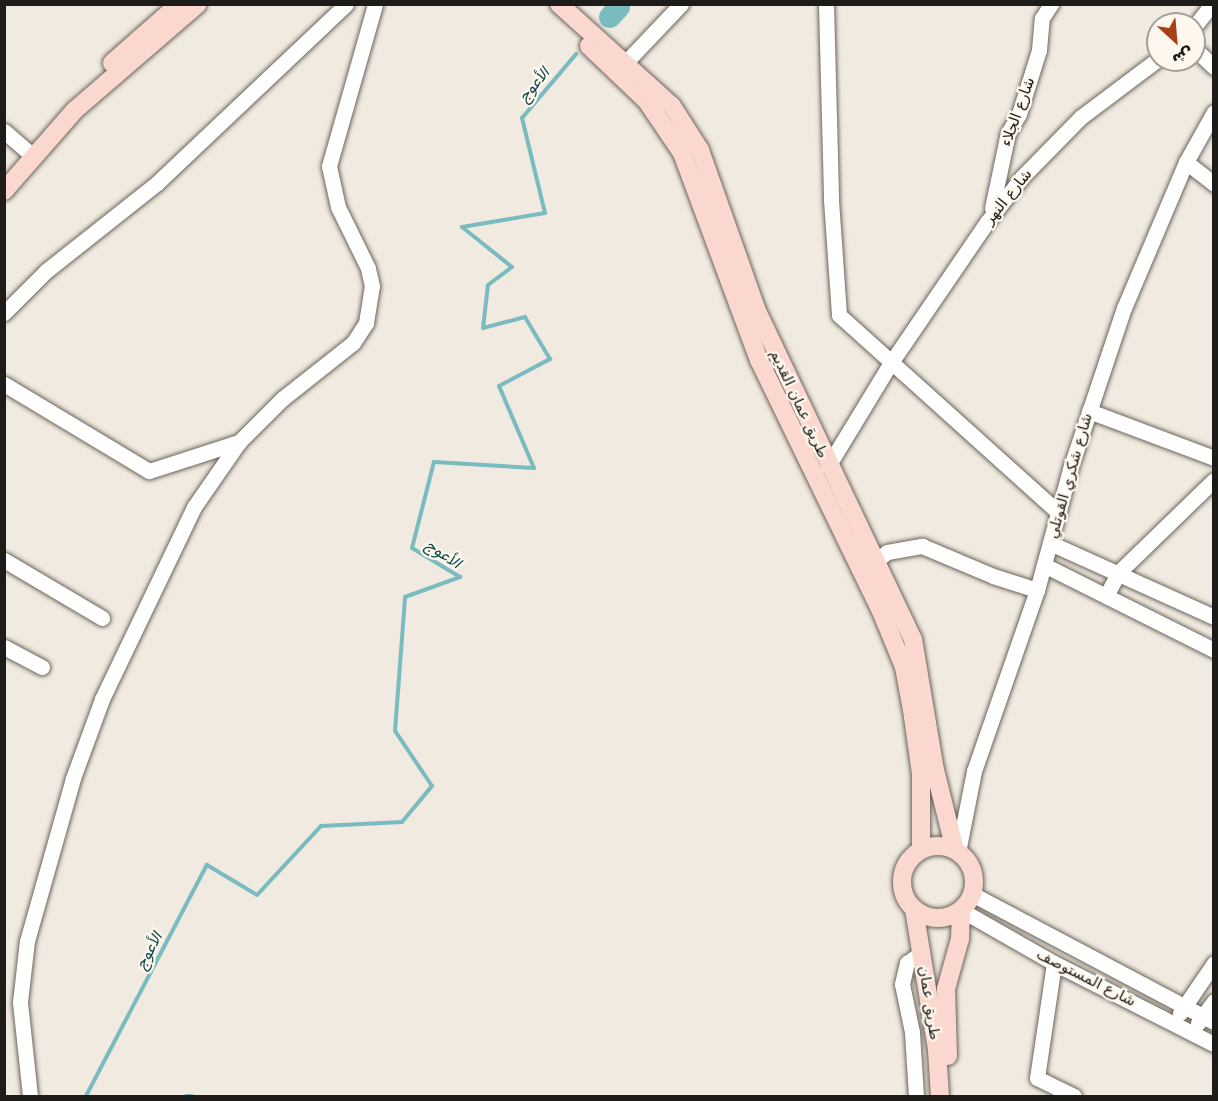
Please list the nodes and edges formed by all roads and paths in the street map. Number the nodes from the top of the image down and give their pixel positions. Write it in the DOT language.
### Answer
graph roads {
  1 [pos="178,4"];
  2 [pos="198,4"];
  3 [pos="346,4"];
  4 [pos="375,4"];
  5 [pos="544,4"];
  6 [pos="559,4"];
  7 [pos="681,4"];
  8 [pos="826,4"];
  9 [pos="1049,5"];
  10 [pos="626,62"];
  11 [pos="1146,68"];
  12 [pos="1214,112"];
  13 [pos="4,131"];
  14 [pos="26,150"];
  15 [pos="1186,162"];
  16 [pos="4,175"];
  17 [pos="1214,184"];
  18 [pos="4,191"];
  19 [pos="987,222"];
  20 [pos="4,313"];
  21 [pos="890,364"];
  22 [pos="4,384"];
  23 [pos="1089,411"];
  24 [pos="239,442"];
  25 [pos="1214,458"];
  26 [pos="828,466"];
  27 [pos="1214,480"];
  28 [pos="1058,512"];
  29 [pos="1050,543"];
  30 [pos="4,560"];
  31 [pos="876,561"];
  32 [pos="1044,565"];
  33 [pos="1119,572"];
  34 [pos="1037,590"];
  35 [pos="1106,596"];
  36 [pos="1214,616"];
  37 [pos="102,618"];
  38 [pos="4,647"];
  39 [pos="1214,650"];
  40 [pos="42,667"];
  41 [pos="921,850"];
  42 [pos="956,851"];
  43 [pos="972,894"];
  44 [pos="914,909"];
  45 [pos="960,910"];
  46 [pos="921,953"];
  47 [pos="1054,963"];
  48 [pos="1214,963"];
  49 [pos="1214,1001"];
  50 [pos="1185,1006"];
  51 [pos="1208,1019"];
  52 [pos="1174,1023"];
  53 [pos="911,1024"];
  54 [pos="932,1025"];
  55 [pos="1191,1033"];
  56 [pos="1214,1044"];
  57 [pos="30,1096"];
  58 [pos="916,1096"];
  59 [pos="940,1096"];
  60 [pos="950,1096"];
  61 [pos="1074,1096"];
  1 -- 14 [label="main road"];
  2 -- 18 [label="main road"];
  3 -- 20 [label="street"];
  4 -- 24 [label="street"];
  5 -- 41 [label="main road, طريق عمان القديم"];
  6 -- 10 [label="main road, طريق عمان القديم"];
  7 -- 10 [label="street"];
  8 -- 21 [label="street"];
  9 -- 19 [label="street, شارع الجلاء"];
  10 -- 26 [label="main road, طريق عمان القديم"];
  11 -- 19 [label="street, شارع النهر"];
  12 -- 15 [label="street, شارع شكري القوتلي"];
  13 -- 14 [label="street"];
  14 -- 16 [label="main road"];
  15 -- 17 [label="street"];
  15 -- 23 [label="street, شارع شكري القوتلي"];
  19 -- 21 [label="street, شارع النهر"];
  21 -- 26 [label="street, شارع النهر"];
  21 -- 28 [label="street"];
  22 -- 24 [label="street"];
  23 -- 25 [label="street"];
  23 -- 28 [label="street, شارع شكري القوتلي"];
  24 -- 57 [label="street"];
  26 -- 31 [label="main road, طريق عمان القديم"];
  27 -- 33 [label="street"];
  28 -- 29 [label="street, شارع شكري القوتلي"];
  29 -- 32 [label="street, شارع شكري القوتلي"];
  29 -- 33 [label="street"];
  30 -- 37 [label="street"];
  31 -- 34 [label="street"];
  31 -- 42 [label="main road, طريق عمان القديم"];
  32 -- 34 [label="street, شارع شكري القوتلي"];
  32 -- 35 [label="street"];
  33 -- 35 [label="street"];
  33 -- 36 [label="street"];
  34 -- 42 [label="street, شارع شكري القوتلي"];
  35 -- 39 [label="street"];
  38 -- 40 [label="street"];
  41 -- 42 [label="main road"];
  41 -- 44 [label="main road"];
  42 -- 43 [label="main road"];
  43 -- 45 [label="main road"];
  43 -- 50 [label="street, شارع المستوصف"];
  44 -- 45 [label="main road"];
  44 -- 46 [label="main road, طريق عمان"];
  45 -- 47 [label="street, شارع المستوصف"];
  45 -- 60 [label="main road, طريق عمان"];
  46 -- 53 [label="street"];
  46 -- 54 [label="main road, طريق عمان"];
  47 -- 52 [label="street, شارع المستوصف"];
  47 -- 61 [label="street"];
  48 -- 50 [label="street"];
  49 -- 51 [label="street"];
  50 -- 51 [label="street, شارع المستوصف"];
  50 -- 52 [label="street"];
  51 -- 55 [label="street"];
  52 -- 55 [label="street, شارع المستوصف"];
  53 -- 54 [label="street"];
  53 -- 58 [label="street"];
  54 -- 59 [label="main road, طريق عمان"];
  55 -- 56 [label="street, شارع المستوصف"];
}
